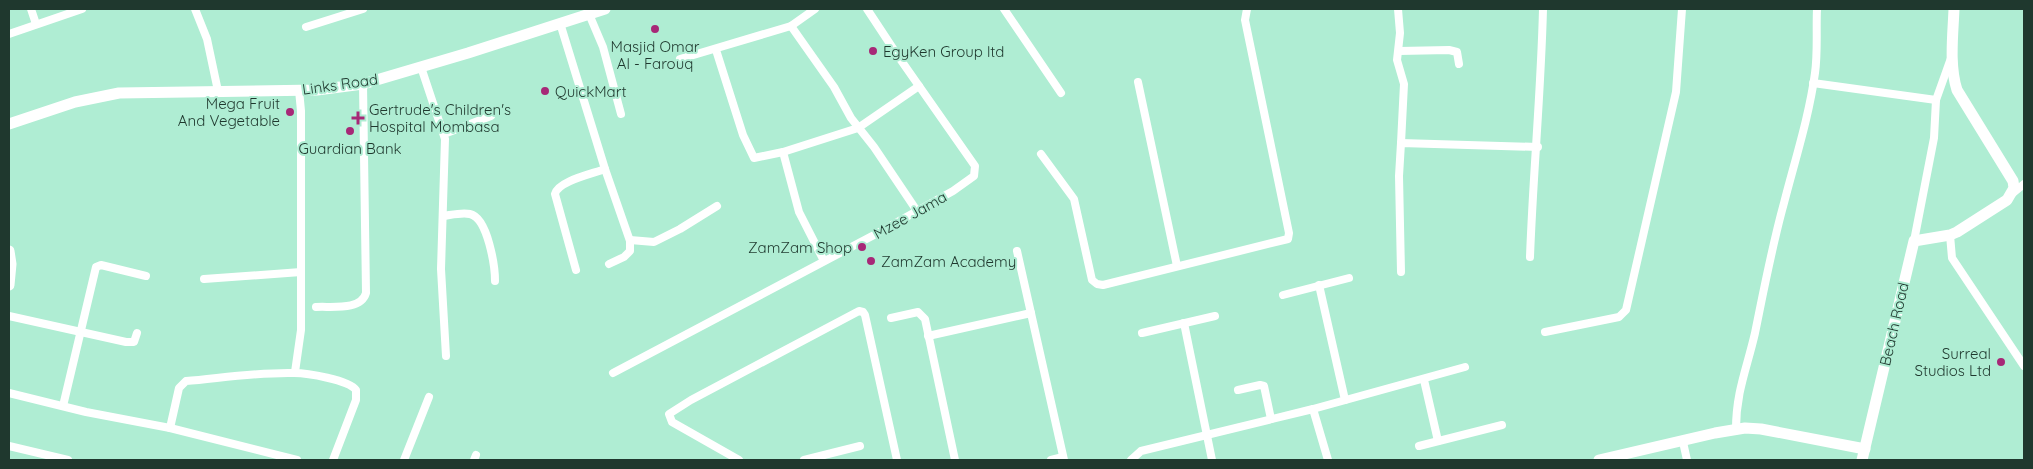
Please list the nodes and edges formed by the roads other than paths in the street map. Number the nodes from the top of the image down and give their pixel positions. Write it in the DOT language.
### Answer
graph roads {
  1 [pos="31,9"];
  2 [pos="82,9"];
  3 [pos="195,9"];
  4 [pos="361,9"];
  5 [pos="605,9"];
  6 [pos="816,9"];
  7 [pos="867,9"];
  8 [pos="1004,9"];
  9 [pos="1247,9"];
  10 [pos="1398,9"];
  11 [pos="1543,9"];
  12 [pos="1682,9"];
  13 [pos="1817,9"];
  14 [pos="1954,9"];
  15 [pos="589,14"];
  16 [pos="560,23"];
  17 [pos="36,24"];
  18 [pos="791,26"];
  19 [pos="306,27"];
  20 [pos="9,34"];
  21 [pos="716,50"];
  22 [pos="1399,51"];
  23 [pos="1952,54"];
  24 [pos="680,58"];
  25 [pos="1459,64"];
  26 [pos="421,67"];
  27 [pos="1138,82"];
  28 [pos="1813,83"];
  29 [pos="363,84"];
  30 [pos="919,86"];
  31 [pos="298,90"];
  32 [pos="218,91"];
  33 [pos="1061,93"];
  34 [pos="1936,100"];
  35 [pos="621,114"];
  36 [pos="491,116"];
  37 [pos="9,124"];
  38 [pos="858,128"];
  39 [pos="444,134"];
  40 [pos="1401,143"];
  41 [pos="1538,147"];
  42 [pos="783,152"];
  43 [pos="1041,154"];
  44 [pos="605,169"];
  45 [pos="2024,184"];
  46 [pos="2013,192"];
  47 [pos="717,206"];
  48 [pos="917,212"];
  49 [pos="443,216"];
  50 [pos="1950,235"];
  51 [pos="630,240"];
  52 [pos="1914,241"];
  53 [pos="9,251"];
  54 [pos="1017,251"];
  55 [pos="1530,257"];
  56 [pos="824,261"];
  57 [pos="609,264"];
  58 [pos="1176,266"];
  59 [pos="576,270"];
  60 [pos="301,272"];
  61 [pos="1402,272"];
  62 [pos="146,276"];
  63 [pos="1349,278"];
  64 [pos="204,279"];
  65 [pos="495,281"];
  66 [pos="9,285"];
  67 [pos="1319,285"];
  68 [pos="1283,295"];
  69 [pos="316,307"];
  70 [pos="1031,313"];
  71 [pos="9,316"];
  72 [pos="1215,316"];
  73 [pos="891,318"];
  74 [pos="1184,323"];
  75 [pos="1545,332"];
  76 [pos="80,333"];
  77 [pos="137,333"];
  78 [pos="1142,333"];
  79 [pos="928,336"];
  80 [pos="446,356"];
  81 [pos="2024,366"];
  82 [pos="1465,367"];
  83 [pos="295,372"];
  84 [pos="613,373"];
  85 [pos="1424,380"];
  86 [pos="1238,390"];
  87 [pos="9,393"];
  88 [pos="429,397"];
  89 [pos="1345,400"];
  90 [pos="63,406"];
  91 [pos="1313,409"];
  92 [pos="1271,419"];
  93 [pos="1502,425"];
  94 [pos="170,428"];
  95 [pos="1736,429"];
  96 [pos="1206,436"];
  97 [pos="1438,441"];
  98 [pos="1683,442"];
  99 [pos="9,446"];
  100 [pos="860,446"];
  101 [pos="1419,446"];
  102 [pos="1864,455"];
  103 [pos="1063,459"];
  104 [pos="68,460"];
  105 [pos="296,460"];
  106 [pos="333,460"];
  107 [pos="404,460"];
  108 [pos="739,460"];
  109 [pos="804,460"];
  110 [pos="896,460"];
  111 [pos="955,460"];
  112 [pos="1051,460"];
  113 [pos="1131,460"];
  114 [pos="1212,460"];
  115 [pos="1328,460"];
  116 [pos="1599,460"];
  117 [pos="1687,460"];
  1 -- 17 [label="street"];
  2 -- 17 [label="street"];
  3 -- 32 [label="street"];
  4 -- 19 [label="street"];
  5 -- 15 [label="main road, Links Road"];
  6 -- 18 [label="street"];
  7 -- 30 [label="street, Mzee Jama"];
  8 -- 33 [label="street"];
  9 -- 58 [label="street"];
  10 -- 22 [label="street"];
  11 -- 41 [label="street"];
  12 -- 75 [label="street"];
  13 -- 28 [label="street"];
  14 -- 23 [label="main road"];
  15 -- 16 [label="main road, Links Road"];
  15 -- 35 [label="street"];
  16 -- 26 [label="main road, Links Road"];
  16 -- 44 [label="street"];
  17 -- 20 [label="street"];
  18 -- 21 [label="street"];
  18 -- 38 [label="street"];
  21 -- 24 [label="street"];
  21 -- 42 [label="street"];
  22 -- 25 [label="street"];
  22 -- 40 [label="street"];
  23 -- 34 [label="street"];
  23 -- 46 [label="main road"];
  26 -- 29 [label="main road, Links Road"];
  26 -- 39 [label="street"];
  27 -- 58 [label="street"];
  28 -- 34 [label="street"];
  28 -- 95 [label="street"];
  29 -- 31 [label="main road, Links Road"];
  29 -- 69 [label="street"];
  30 -- 38 [label="street"];
  30 -- 48 [label="street, Mzee Jama"];
  31 -- 32 [label="main road, Links Road"];
  31 -- 60 [label="street"];
  32 -- 37 [label="main road, Links Road"];
  34 -- 52 [label="street"];
  36 -- 39 [label="street"];
  38 -- 42 [label="street"];
  38 -- 48 [label="street"];
  39 -- 49 [label="street"];
  40 -- 41 [label="street"];
  40 -- 61 [label="street"];
  41 -- 55 [label="street"];
  42 -- 56 [label="street"];
  43 -- 58 [label="street"];
  44 -- 51 [label="street"];
  44 -- 59 [label="street"];
  45 -- 46 [label="street"];
  46 -- 50 [label="main road"];
  47 -- 51 [label="street"];
  48 -- 56 [label="street, Mzee Jama"];
  49 -- 65 [label="street"];
  49 -- 80 [label="street"];
  50 -- 52 [label="main road"];
  50 -- 81 [label="street"];
  51 -- 57 [label="street"];
  52 -- 102 [label="main road, Beach Road"];
  53 -- 66 [label="main road"];
  54 -- 70 [label="street"];
  56 -- 84 [label="street, Mzee Jama"];
  60 -- 64 [label="street"];
  60 -- 83 [label="street"];
  62 -- 76 [label="street"];
  63 -- 67 [label="street"];
  67 -- 68 [label="street"];
  67 -- 89 [label="street"];
  70 -- 79 [label="street"];
  70 -- 103 [label="street"];
  71 -- 76 [label="street"];
  72 -- 74 [label="street"];
  73 -- 79 [label="street"];
  74 -- 78 [label="street"];
  74 -- 96 [label="street"];
  76 -- 77 [label="street"];
  76 -- 90 [label="street"];
  79 -- 111 [label="street"];
  82 -- 85 [label="street"];
  83 -- 94 [label="street"];
  83 -- 106 [label="street"];
  85 -- 89 [label="street"];
  85 -- 97 [label="street"];
  86 -- 92 [label="street"];
  87 -- 90 [label="street"];
  88 -- 107 [label="street"];
  89 -- 91 [label="street"];
  90 -- 94 [label="street"];
  91 -- 92 [label="street"];
  91 -- 115 [label="street"];
  92 -- 96 [label="street"];
  93 -- 97 [label="street"];
  94 -- 105 [label="street"];
  95 -- 98 [label="main road, Beach Road"];
  95 -- 102 [label="main road, Beach Road"];
  96 -- 113 [label="street"];
  96 -- 114 [label="street"];
  97 -- 101 [label="street"];
  98 -- 116 [label="main road, Beach Road"];
  98 -- 117 [label="street"];
  99 -- 104 [label="street"];
  100 -- 109 [label="street"];
  103 -- 112 [label="street"];
  108 -- 110 [label="street"];
}
